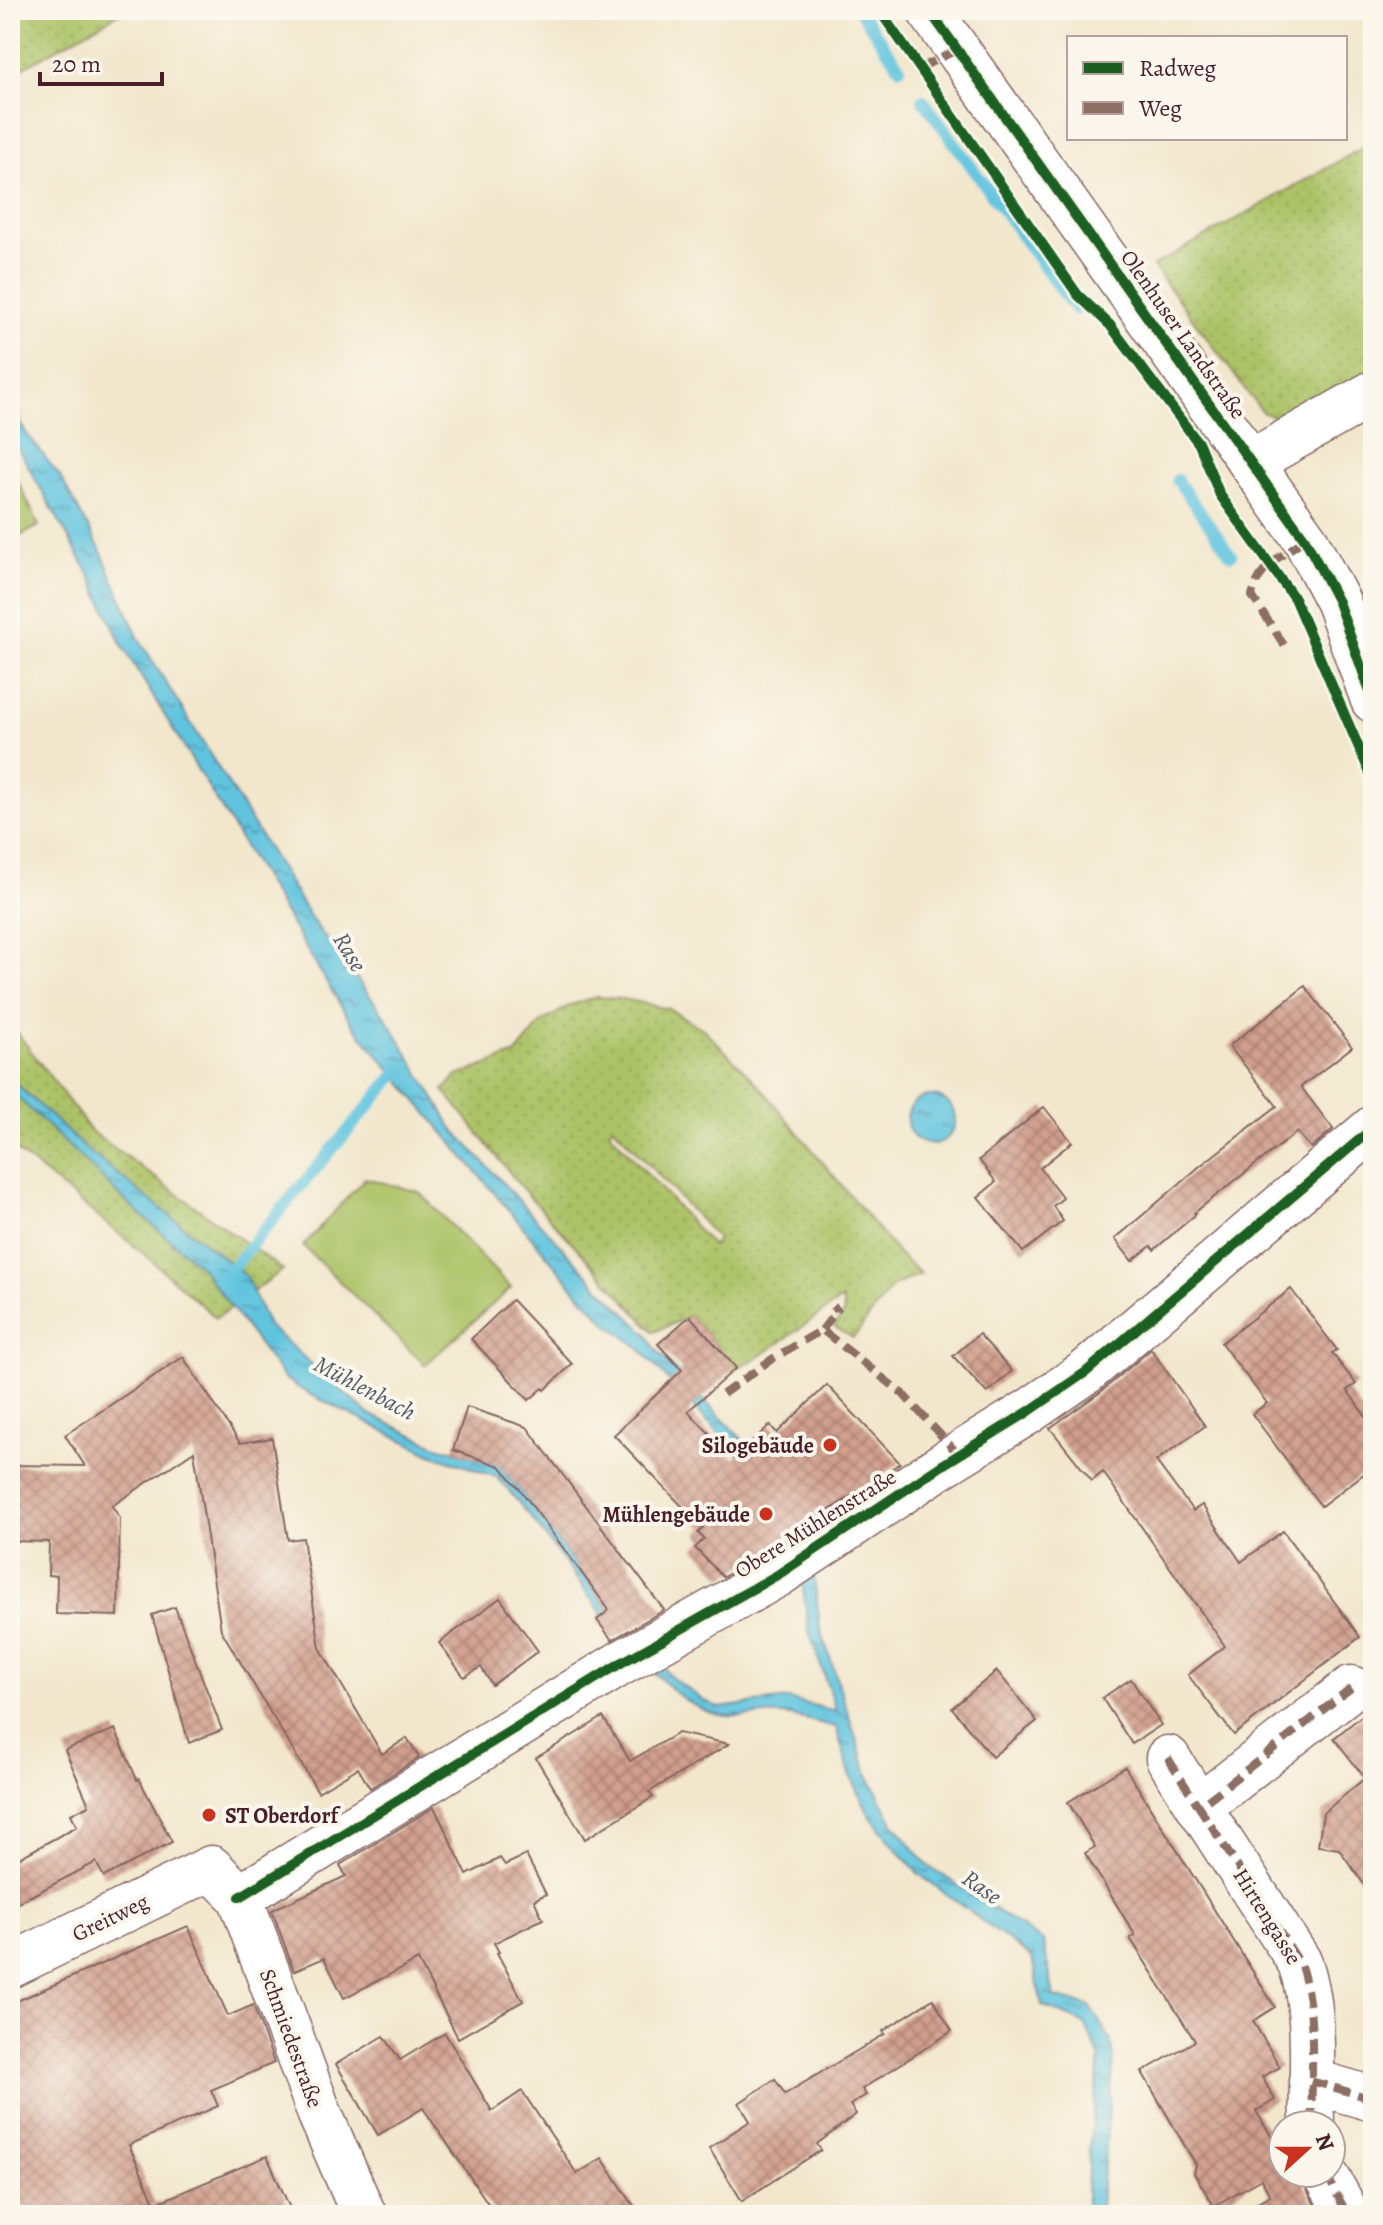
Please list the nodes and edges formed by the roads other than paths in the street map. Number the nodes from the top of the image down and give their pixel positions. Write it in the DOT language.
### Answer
graph roads {
  1 [pos="929,10"];
  2 [pos="1373,393"];
  3 [pos="1251,462"];
  4 [pos="1305,539"];
  5 [pos="1373,608"];
  6 [pos="1373,700"];
  7 [pos="1373,1128"];
  8 [pos="1351,1688"];
  9 [pos="1168,1758"];
  10 [pos="1199,1807"];
  11 [pos="225,1882"];
  12 [pos="10,1966"];
  13 [pos="1311,2081"];
  14 [pos="1373,2099"];
  15 [pos="1312,2109"];
  16 [pos="1334,2189"];
  17 [pos="364,2215"];
  18 [pos="1348,2215"];
  1 -- 3 [label="street, Olenhuser Landstraße"];
  2 -- 3 [label="street"];
  3 -- 4 [label="street, Olenhuser Landstraße"];
  4 -- 5 [label="street, Olenhuser Landstraße"];
  4 -- 6 [label="street, Olenhuser Landstraße"];
  7 -- 11 [label="street, Obere Mühlenstraße"];
  8 -- 10 [label="street"];
  9 -- 10 [label="street, Hirtengasse"];
  10 -- 13 [label="street, Hirtengasse"];
  11 -- 12 [label="street, Greitweg"];
  11 -- 17 [label="street, Schmiedestraße"];
  13 -- 14 [label="street"];
  13 -- 15 [label="street, Hirtengasse"];
  16 -- 18 [label="street"];
}
